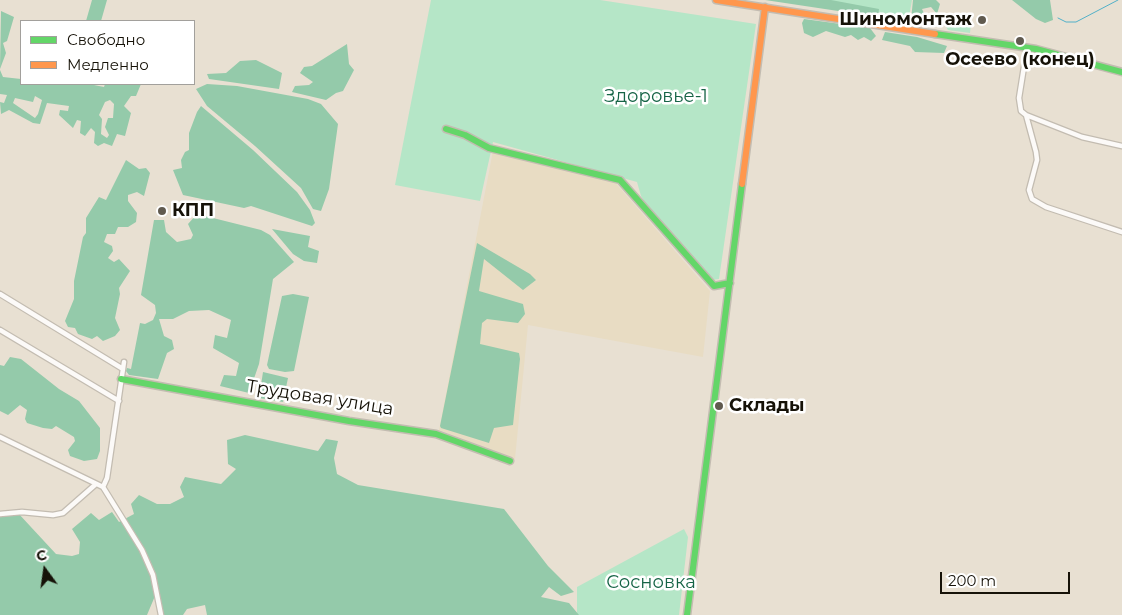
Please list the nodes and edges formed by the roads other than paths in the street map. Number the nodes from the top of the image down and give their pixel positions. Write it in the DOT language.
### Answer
graph roads {
  1 [pos="716,0"];
  2 [pos="765,7"];
  3 [pos="1027,48"];
  4 [pos="1122,72"];
  5 [pos="1026,115"];
  6 [pos="446,129"];
  7 [pos="1122,146"];
  8 [pos="1122,232"];
  9 [pos="730,283"];
  10 [pos="0,294"];
  11 [pos="0,330"];
  12 [pos="124,362"];
  13 [pos="123,369"];
  14 [pos="122,379"];
  15 [pos="119,402"];
  16 [pos="0,437"];
  17 [pos="510,461"];
  18 [pos="96,484"];
  19 [pos="102,487"];
  20 [pos="0,514"];
  21 [pos="161,615"];
  22 [pos="687,615"];
  1 -- 2 [label="main road"];
  2 -- 3 [label="main road"];
  2 -- 9 [label="main road"];
  3 -- 4 [label="main road"];
  3 -- 5 [label="street"];
  5 -- 7 [label="street"];
  5 -- 8 [label="street"];
  6 -- 9 [label="main road"];
  9 -- 22 [label="main road"];
  10 -- 13 [label="street"];
  11 -- 15 [label="street"];
  12 -- 13 [label="street"];
  13 -- 14 [label="street"];
  14 -- 15 [label="street"];
  14 -- 17 [label="main road, Трудовая улица"];
  15 -- 19 [label="street"];
  16 -- 18 [label="street"];
  18 -- 19 [label="street"];
  18 -- 20 [label="street"];
  19 -- 21 [label="street"];
}
